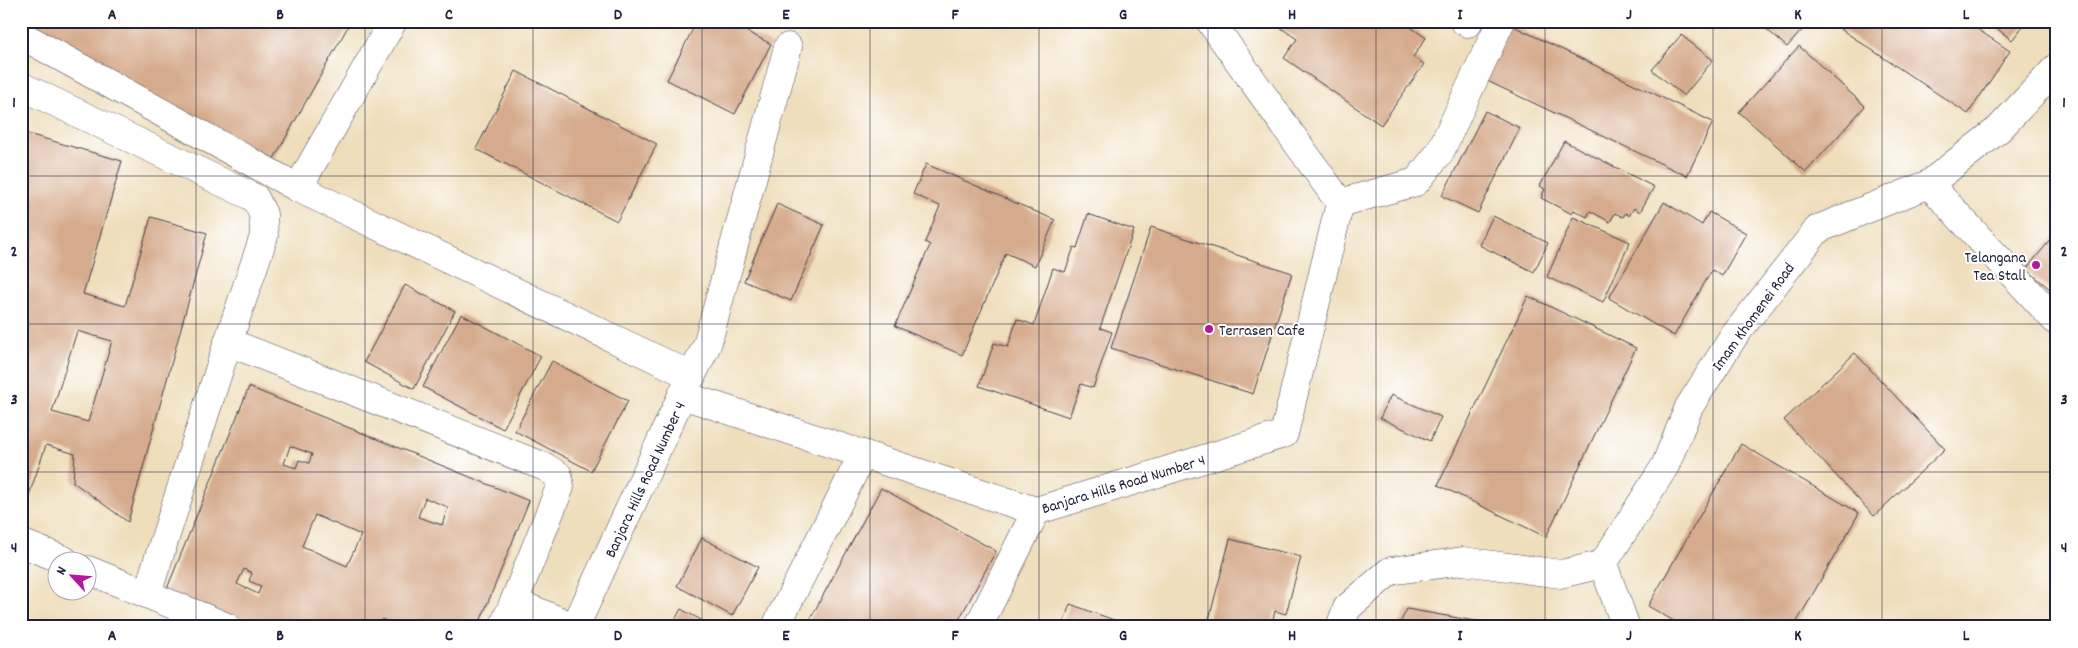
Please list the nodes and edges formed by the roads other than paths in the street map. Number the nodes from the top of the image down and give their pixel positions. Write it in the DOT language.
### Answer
graph roads {
  1 [pos="393,21"];
  2 [pos="1210,21"];
  3 [pos="1501,21"];
  4 [pos="21,35"];
  5 [pos="788,47"];
  6 [pos="2057,67"];
  7 [pos="21,86"];
  8 [pos="1929,184"];
  9 [pos="298,188"];
  10 [pos="1340,203"];
  11 [pos="2057,322"];
  12 [pos="228,342"];
  13 [pos="687,385"];
  14 [pos="863,454"];
  15 [pos="1036,511"];
  16 [pos="21,544"];
  17 [pos="48,554"];
  18 [pos="1603,564"];
  19 [pos="98,574"];
  20 [pos="146,594"];
  21 [pos="514,602"];
  22 [pos="227,627"];
  23 [pos="503,627"];
  24 [pos="574,627"];
  25 [pos="778,627"];
  26 [pos="978,627"];
  27 [pos="1340,627"];
  28 [pos="1626,627"];
  1 -- 9 [label="street"];
  2 -- 10 [label="street"];
  3 -- 10 [label="street"];
  4 -- 9 [label="street"];
  5 -- 13 [label="street"];
  6 -- 8 [label="street, Imam Khomenei Road"];
  7 -- 12 [label="street"];
  8 -- 11 [label="street"];
  8 -- 18 [label="street, Imam Khomenei Road"];
  9 -- 13 [label="street"];
  10 -- 15 [label="street, Banjara Hills Road Number 4"];
  12 -- 20 [label="street"];
  12 -- 21 [label="street"];
  13 -- 14 [label="street, Banjara Hills Road Number 4"];
  13 -- 24 [label="street, Banjara Hills Road Number 4"];
  14 -- 15 [label="street, Banjara Hills Road Number 4"];
  14 -- 25 [label="street"];
  15 -- 26 [label="street"];
  16 -- 17 [label="street"];
  18 -- 27 [label="street"];
  18 -- 28 [label="street"];
  19 -- 20 [label="street"];
  20 -- 22 [label="street"];
  21 -- 23 [label="street"];
  21 -- 24 [label="street"];
}
